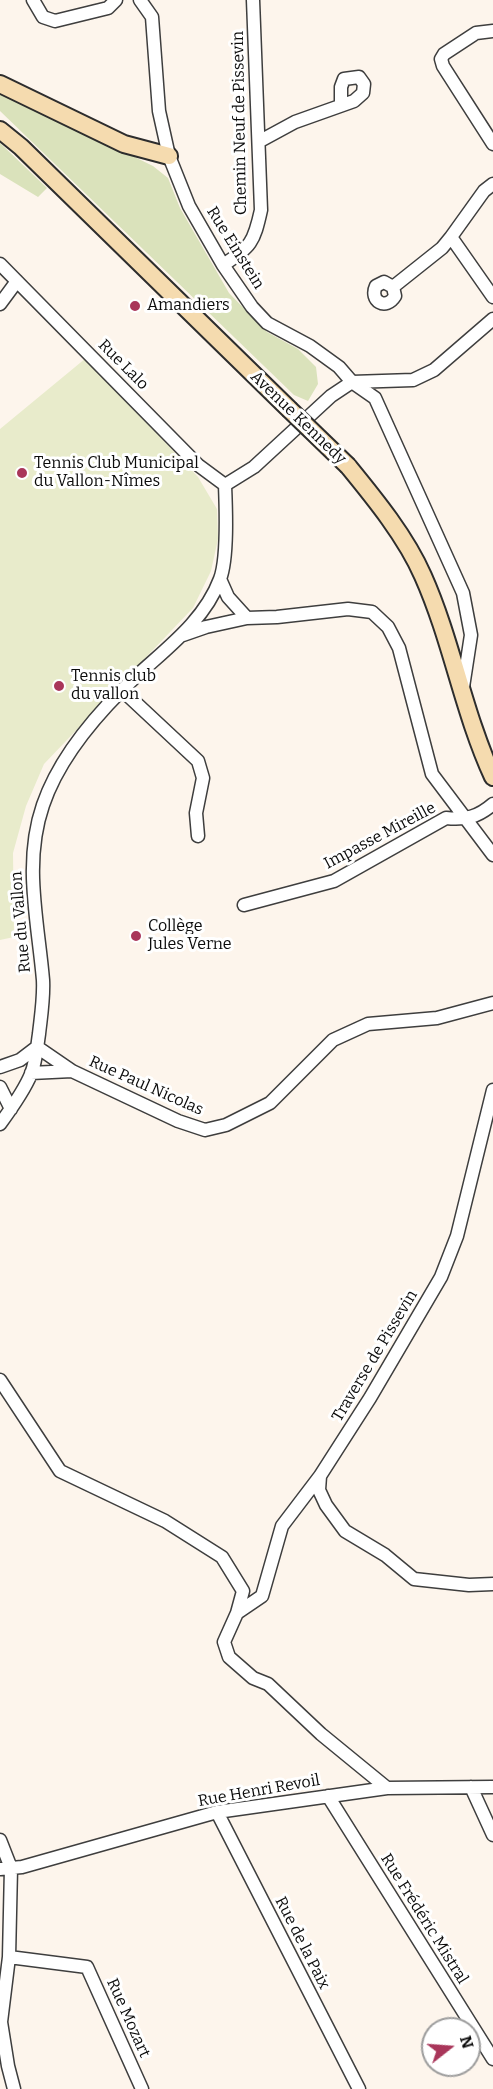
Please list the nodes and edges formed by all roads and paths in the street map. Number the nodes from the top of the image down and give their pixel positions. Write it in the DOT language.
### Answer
graph roads {
  1 [pos="33,0"];
  2 [pos="116,0"];
  3 [pos="140,0"];
  4 [pos="253,0"];
  5 [pos="493,31"];
  6 [pos="0,84"];
  7 [pos="341,105"];
  8 [pos="0,130"];
  9 [pos="260,141"];
  10 [pos="493,144"];
  11 [pos="169,156"];
  12 [pos="493,184"];
  13 [pos="451,237"];
  14 [pos="0,264"];
  15 [pos="223,265"];
  16 [pos="17,281"];
  17 [pos="393,286"];
  18 [pos="493,297"];
  19 [pos="0,304"];
  20 [pos="493,319"];
  21 [pos="352,382"];
  22 [pos="225,485"];
  23 [pos="220,579"];
  24 [pos="247,618"];
  25 [pos="182,635"];
  26 [pos="122,690"];
  27 [pos="462,692"];
  28 [pos="493,777"];
  29 [pos="493,804"];
  30 [pos="465,820"];
  31 [pos="198,836"];
  32 [pos="493,855"];
  33 [pos="244,905"];
  34 [pos="493,1004"];
  35 [pos="37,1047"];
  36 [pos="0,1067"];
  37 [pos="72,1071"];
  38 [pos="31,1073"];
  39 [pos="0,1087"];
  40 [pos="493,1090"];
  41 [pos="11,1109"];
  42 [pos="0,1124"];
  43 [pos="0,1380"];
  44 [pos="320,1476"];
  45 [pos="493,1584"];
  46 [pos="237,1613"];
  47 [pos="471,1787"];
  48 [pos="493,1787"];
  49 [pos="387,1788"];
  50 [pos="328,1796"];
  51 [pos="216,1812"];
  52 [pos="493,1835"];
  53 [pos="0,1840"];
  54 [pos="5,1868"];
  55 [pos="9,1957"];
  56 [pos="2,2043"];
  57 [pos="493,2059"];
  58 [pos="14,2089"];
  59 [pos="142,2089"];
  60 [pos="359,2089"];
  1 -- 2 [label="street"];
  3 -- 11 [label="street, Rue Einstein"];
  4 -- 9 [label="street, Chemin Neuf de Pissevin"];
  5 -- 10 [label="street"];
  6 -- 11 [label="main road"];
  7 -- 9 [label="street"];
  8 -- 27 [label="main road, Avenue Kennedy, bridge"];
  9 -- 15 [label="street, Chemin Neuf de Pissevin"];
  11 -- 15 [label="street, Rue Einstein"];
  12 -- 13 [label="street"];
  13 -- 17 [label="street"];
  13 -- 18 [label="street"];
  14 -- 16 [label="street, Rue Lalo"];
  15 -- 21 [label="street, Rue Einstein"];
  16 -- 19 [label="street"];
  16 -- 22 [label="street, Rue Lalo"];
  20 -- 21 [label="street"];
  21 -- 22 [label="street"];
  21 -- 27 [label="street, Rue Einstein"];
  22 -- 23 [label="street, Rue du Vallon"];
  23 -- 24 [label="street"];
  23 -- 25 [label="street, Rue du Vallon"];
  24 -- 25 [label="street"];
  24 -- 30 [label="street"];
  25 -- 26 [label="street, Rue du Vallon"];
  26 -- 31 [label="street"];
  26 -- 35 [label="street, Rue du Vallon"];
  27 -- 28 [label="main road, Avenue Kennedy"];
  29 -- 30 [label="street, Impasse Mireille"];
  30 -- 32 [label="street"];
  30 -- 33 [label="street, Impasse Mireille"];
  34 -- 37 [label="street, Rue Paul Nicolas"];
  35 -- 36 [label="street"];
  35 -- 37 [label="street, Rue Paul Nicolas"];
  35 -- 38 [label="street, Rue du Vallon"];
  37 -- 38 [label="street, Rue Paul Nicolas"];
  38 -- 41 [label="street, Rue du Vallon"];
  39 -- 41 [label="street"];
  40 -- 44 [label="street, Traverse de Pissevin"];
  41 -- 42 [label="street, Rue du Vallon"];
  43 -- 46 [label="street"];
  44 -- 45 [label="street"];
  44 -- 46 [label="street, Traverse de Pissevin"];
  46 -- 49 [label="street"];
  47 -- 48 [label="street, Rue Henri Revoil"];
  47 -- 49 [label="street, Rue Henri Revoil"];
  47 -- 52 [label="street"];
  49 -- 50 [label="street, Rue Henri Revoil"];
  50 -- 51 [label="street, Rue Henri Revoil"];
  50 -- 57 [label="street, Rue Frédéric Mistral"];
  51 -- 54 [label="street, Rue Henri Revoil"];
  51 -- 60 [label="street, Rue de la Paix"];
  53 -- 54 [label="street"];
  54 -- 55 [label="street"];
  55 -- 56 [label="street"];
  55 -- 59 [label="street, Rue Mozart"];
  56 -- 58 [label="street"];
}
